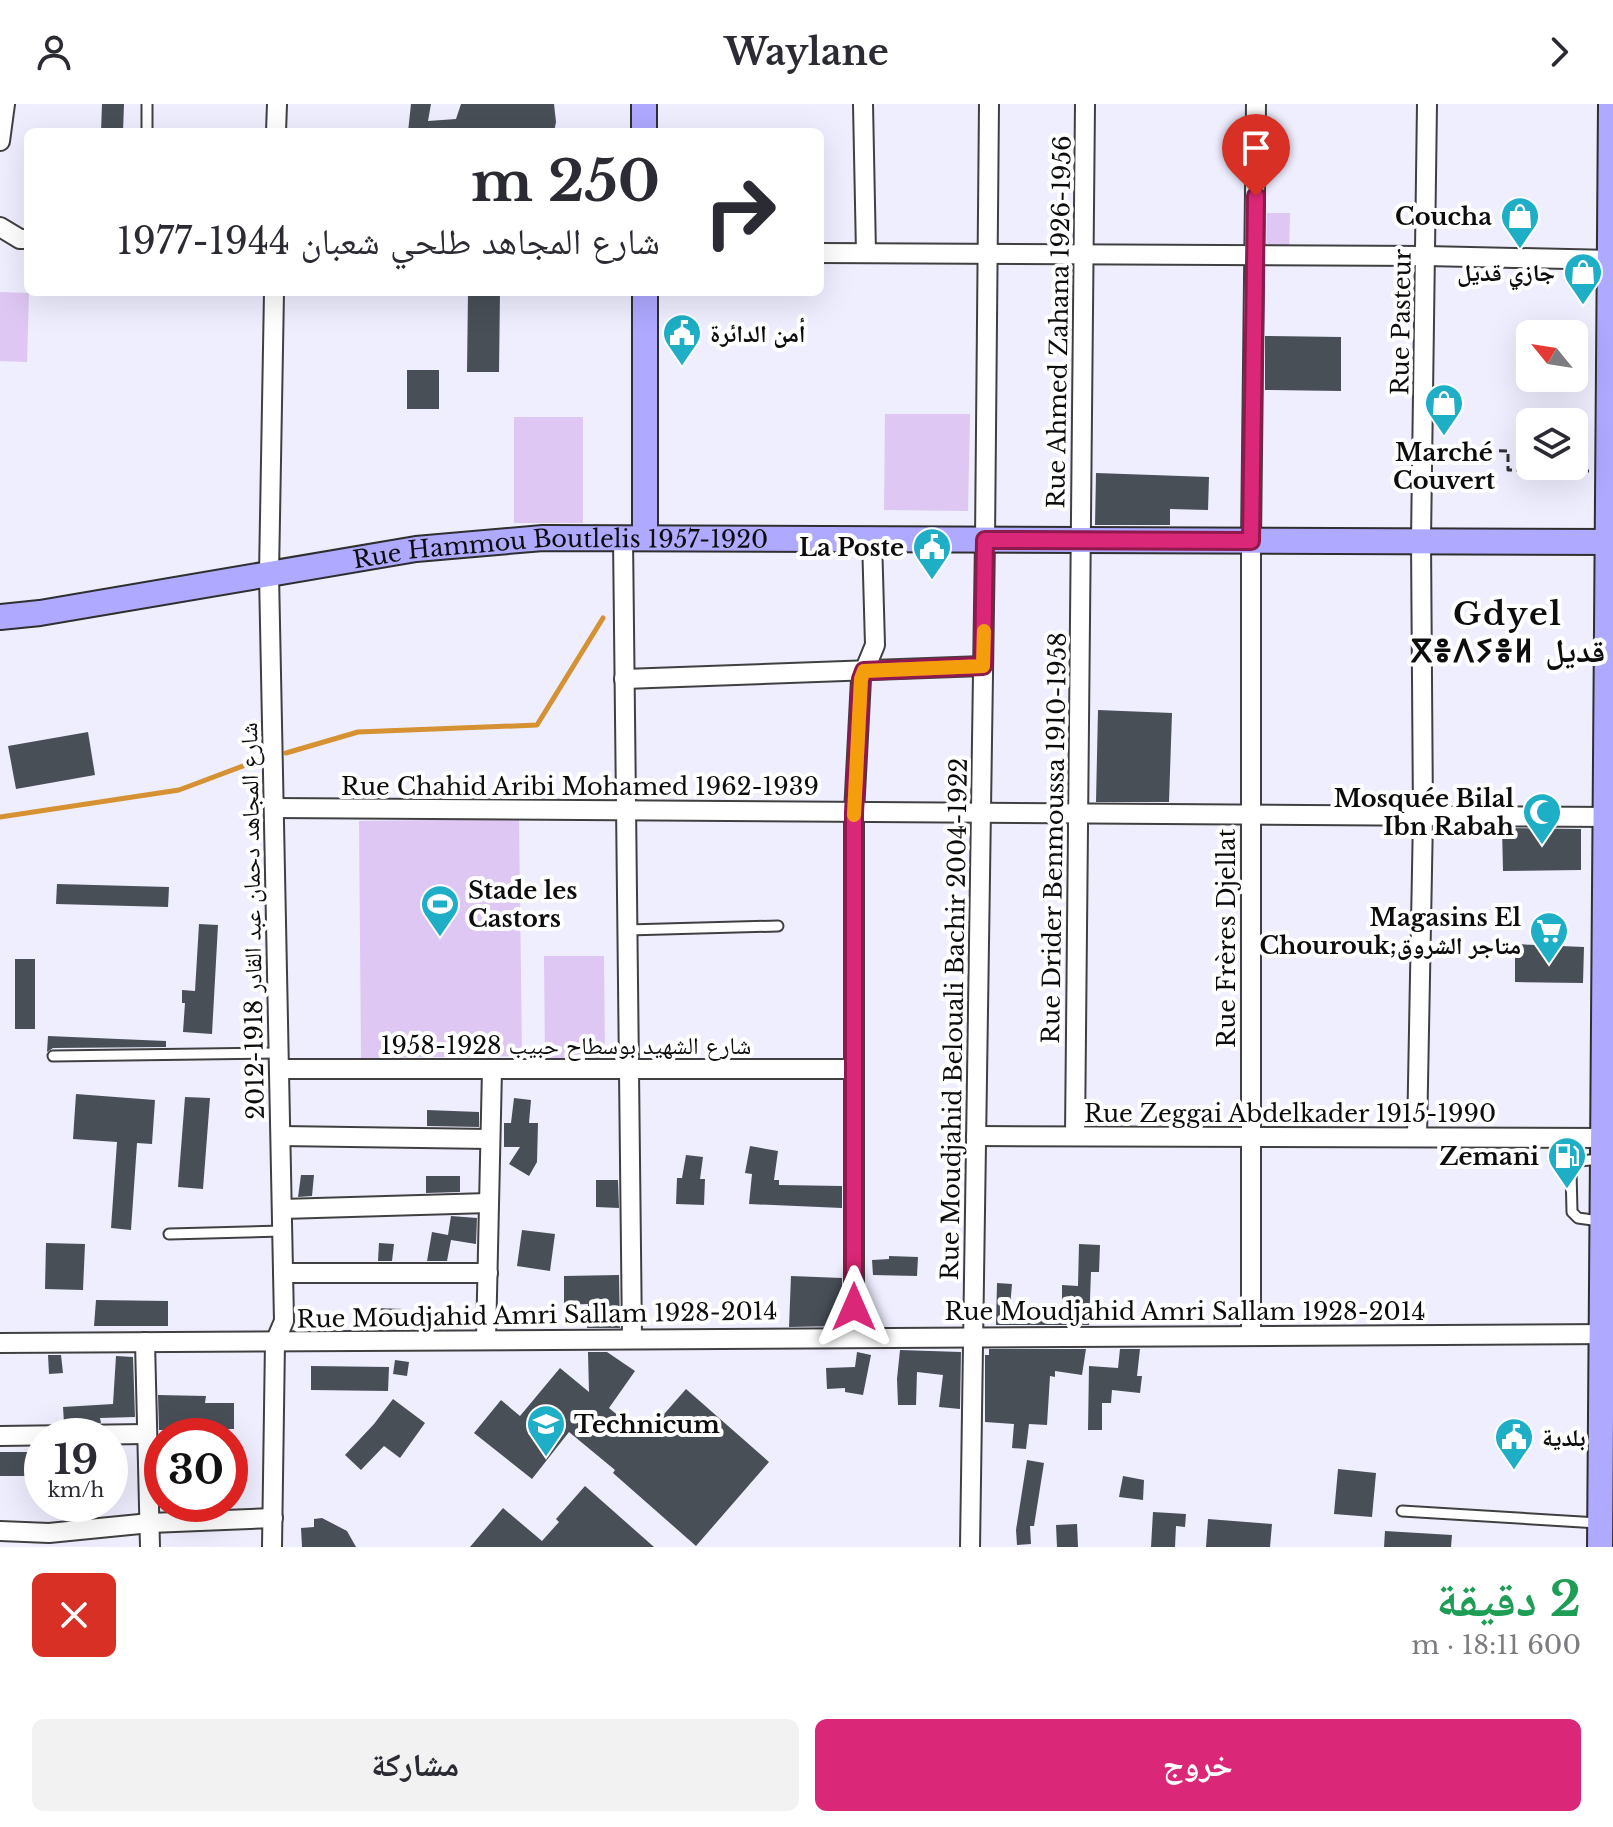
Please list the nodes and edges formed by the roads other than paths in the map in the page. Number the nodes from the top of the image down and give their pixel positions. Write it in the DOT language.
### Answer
graph roads {
  1 [pos="5,104"];
  2 [pos="147,104"];
  3 [pos="277,104"];
  4 [pos="644,104"];
  5 [pos="863,104"];
  6 [pos="989,104"];
  7 [pos="1085,104"];
  8 [pos="1256,104"];
  9 [pos="1427,104"];
  10 [pos="1611,104"];
  11 [pos="147,128"];
  12 [pos="276,128"];
  13 [pos="644,128"];
  14 [pos="0,141"];
  15 [pos="0,227"];
  16 [pos="24,239"];
  17 [pos="824,253"];
  18 [pos="866,253"];
  19 [pos="988,255"];
  20 [pos="1084,255"];
  21 [pos="1426,256"];
  22 [pos="1256,257"];
  23 [pos="1612,260"];
  24 [pos="274,296"];
  25 [pos="645,296"];
  26 [pos="1611,432"];
  27 [pos="634,538"];
  28 [pos="872,539"];
  29 [pos="985,540"];
  30 [pos="1081,540"];
  31 [pos="1421,540"];
  32 [pos="1251,541"];
  33 [pos="1610,542"];
  34 [pos="269,574"];
  35 [pos="0,617"];
  36 [pos="1610,645"];
  37 [pos="983,666"];
  38 [pos="864,671"];
  39 [pos="624,679"];
  40 [pos="274,808"];
  41 [pos="626,809"];
  42 [pos="854,813"];
  43 [pos="981,815"];
  44 [pos="1078,815"];
  45 [pos="1250,816"];
  46 [pos="1423,817"];
  47 [pos="1610,817"];
  48 [pos="778,926"];
  49 [pos="627,930"];
  50 [pos="53,1056"];
  51 [pos="279,1061"];
  52 [pos="492,1069"];
  53 [pos="629,1069"];
  54 [pos="854,1069"];
  55 [pos="281,1136"];
  56 [pos="976,1136"];
  57 [pos="1075,1136"];
  58 [pos="1249,1137"];
  59 [pos="1417,1137"];
  60 [pos="490,1139"];
  61 [pos="1607,1145"];
  62 [pos="489,1203"];
  63 [pos="282,1209"];
  64 [pos="282,1231"];
  65 [pos="169,1234"];
  66 [pos="283,1273"];
  67 [pos="488,1273"];
  68 [pos="1608,1334"];
  69 [pos="1251,1335"];
  70 [pos="854,1336"];
  71 [pos="973,1336"];
  72 [pos="632,1338"];
  73 [pos="486,1340"];
  74 [pos="145,1342"];
  75 [pos="275,1342"];
  76 [pos="0,1343"];
  77 [pos="146,1418"];
  78 [pos="144,1434"];
  79 [pos="0,1436"];
  80 [pos="1402,1511"];
  81 [pos="273,1518"];
  82 [pos="150,1523"];
  83 [pos="0,1531"];
  84 [pos="1599,1535"];
  85 [pos="49,1540"];
  86 [pos="150,1547"];
  87 [pos="272,1547"];
  88 [pos="970,1547"];
  1 -- 14 [label="street"];
  2 -- 11 [label="lane"];
  3 -- 12 [label="street"];
  4 -- 13 [label="main road"];
  5 -- 18 [label="street"];
  6 -- 19 [label="street, Rue Moudjahid Belouali Bachir 2004-1922"];
  7 -- 20 [label="street, Rue Ahmed Zahana 1926-1956"];
  8 -- 22 [label="street, Rue Frères Djellat"];
  9 -- 21 [label="street, Rue Pasteur"];
  10 -- 23 [label="main road"];
  15 -- 16 [label="street"];
  17 -- 18 [label="street"];
  18 -- 19 [label="street"];
  19 -- 20 [label="street"];
  19 -- 29 [label="street, Rue Moudjahid Belouali Bachir 2004-1922"];
  20 -- 22 [label="street"];
  20 -- 30 [label="street, Rue Ahmed Zahana 1926-1956"];
  21 -- 22 [label="street"];
  21 -- 23 [label="street"];
  21 -- 31 [label="street, Rue Pasteur"];
  22 -- 32 [label="street, Rue Frères Djellat"];
  23 -- 26 [label="main road"];
  24 -- 34 [label="street, شارع المجاهد دحمان عبد القادر 1918-2012"];
  25 -- 27 [label="main road"];
  26 -- 33 [label="main road"];
  27 -- 28 [label="main road, Rue Hammou Boutlelis 1957-1920"];
  27 -- 34 [label="main road, Rue Hammou Boutlelis 1957-1920"];
  27 -- 39 [label="street"];
  28 -- 29 [label="main road, Rue Hammou Boutlelis 1957-1920"];
  28 -- 38 [label="street"];
  29 -- 30 [label="main road, Rue Hammou Boutlelis 1957-1920"];
  29 -- 37 [label="street, Rue Moudjahid Belouali Bachir 2004-1922"];
  30 -- 32 [label="main road, Rue Hammou Boutlelis 1957-1920"];
  30 -- 44 [label="street, Rue Drider Benmoussa 1910-1958"];
  31 -- 32 [label="main road, Rue Hammou Boutlelis 1957-1920"];
  31 -- 33 [label="main road, Rue Hammou Boutlelis 1957-1920"];
  31 -- 46 [label="street, Rue Pasteur"];
  32 -- 45 [label="street, Rue Frères Djellat"];
  33 -- 36 [label="main road"];
  34 -- 35 [label="main road, Rue Hammou Boutlelis 1957-1920"];
  34 -- 40 [label="street, شارع المجاهد دحمان عبد القادر 1918-2012"];
  36 -- 47 [label="main road"];
  37 -- 38 [label="street"];
  37 -- 43 [label="street, Rue Moudjahid Belouali Bachir 2004-1922"];
  38 -- 39 [label="street"];
  38 -- 42 [label="street"];
  39 -- 41 [label="street"];
  40 -- 41 [label="street, Rue Chahid Aribi Mohamed 1962-1939"];
  40 -- 51 [label="street, شارع المجاهد دحمان عبد القادر 1918-2012"];
  41 -- 42 [label="street, Rue Chahid Aribi Mohamed 1962-1939"];
  41 -- 49 [label="street"];
  42 -- 43 [label="street, Rue Chahid Aribi Mohamed 1962-1939"];
  42 -- 54 [label="street"];
  43 -- 44 [label="street, Rue Chahid Aribi Mohamed 1962-1939"];
  43 -- 56 [label="street, Rue Moudjahid Belouali Bachir 2004-1922"];
  44 -- 45 [label="street, Rue Chahid Aribi Mohamed 1962-1939"];
  44 -- 57 [label="street, Rue Drider Benmoussa 1910-1958"];
  45 -- 46 [label="street, Rue Chahid Aribi Mohamed 1962-1939"];
  45 -- 58 [label="street, Rue Frères Djellat"];
  46 -- 47 [label="street, Rue Chahid Aribi Mohamed 1962-1939"];
  46 -- 59 [label="street, Rue Pasteur"];
  47 -- 61 [label="main road"];
  48 -- 49 [label="lane"];
  49 -- 53 [label="street"];
  50 -- 51 [label="lane"];
  51 -- 52 [label="street, شارع الشهيد بوسطاح حبيب 1928-1958"];
  51 -- 55 [label="street, شارع المجاهد دحمان عبد القادر 1918-2012"];
  52 -- 53 [label="street, شارع الشهيد بوسطاح حبيب 1928-1958"];
  52 -- 60 [label="street"];
  53 -- 54 [label="street, شارع الشهيد بوسطاح حبيب 1928-1958"];
  53 -- 72 [label="street"];
  54 -- 70 [label="street"];
  55 -- 60 [label="street"];
  55 -- 63 [label="street, شارع المجاهد دحمان عبد القادر 1918-2012"];
  56 -- 57 [label="street, Rue Zeggai Abdelkader 1915-1990"];
  56 -- 71 [label="street, Rue Moudjahid Belouali Bachir 2004-1922"];
  57 -- 58 [label="street, Rue Zeggai Abdelkader 1915-1990"];
  58 -- 59 [label="street, Rue Zeggai Abdelkader 1915-1990"];
  58 -- 69 [label="street, Rue Frères Djellat"];
  59 -- 61 [label="street, Rue Zeggai Abdelkader 1915-1990"];
  60 -- 62 [label="street"];
  61 -- 68 [label="main road"];
  62 -- 63 [label="street"];
  62 -- 67 [label="street"];
  63 -- 64 [label="street, شارع المجاهد دحمان عبد القادر 1918-2012"];
  64 -- 65 [label="lane"];
  64 -- 66 [label="street, شارع المجاهد دحمان عبد القادر 1918-2012"];
  66 -- 67 [label="street"];
  66 -- 75 [label="street, شارع المجاهد دحمان عبد القادر 1918-2012"];
  67 -- 73 [label="street"];
  68 -- 69 [label="street, Rue Moudjahid Amri Sallam 1928-2014"];
  68 -- 84 [label="main road"];
  69 -- 71 [label="street, Rue Moudjahid Amri Sallam 1928-2014"];
  70 -- 71 [label="street, Rue Moudjahid Amri Sallam 1928-2014"];
  70 -- 72 [label="street, Rue Moudjahid Amri Sallam 1928-2014"];
  71 -- 88 [label="street, Rue Moudjahid Belouali Bachir 2004-1922"];
  72 -- 73 [label="street, Rue Moudjahid Amri Sallam 1928-2014"];
  73 -- 75 [label="street, Rue Moudjahid Amri Sallam 1928-2014"];
  74 -- 75 [label="street, Rue Moudjahid Amri Sallam 1928-2014"];
  74 -- 76 [label="street, Rue Moudjahid Amri Sallam 1928-2014"];
  74 -- 77 [label="street"];
  75 -- 81 [label="street, شارع المجاهد دحمان عبد القادر 1918-2012"];
  78 -- 79 [label="street"];
  80 -- 84 [label="lane"];
  81 -- 82 [label="street"];
  81 -- 87 [label="street, شارع المجاهد دحمان عبد القادر 1918-2012"];
  82 -- 85 [label="street"];
  82 -- 86 [label="street"];
  83 -- 85 [label="street"];
}
